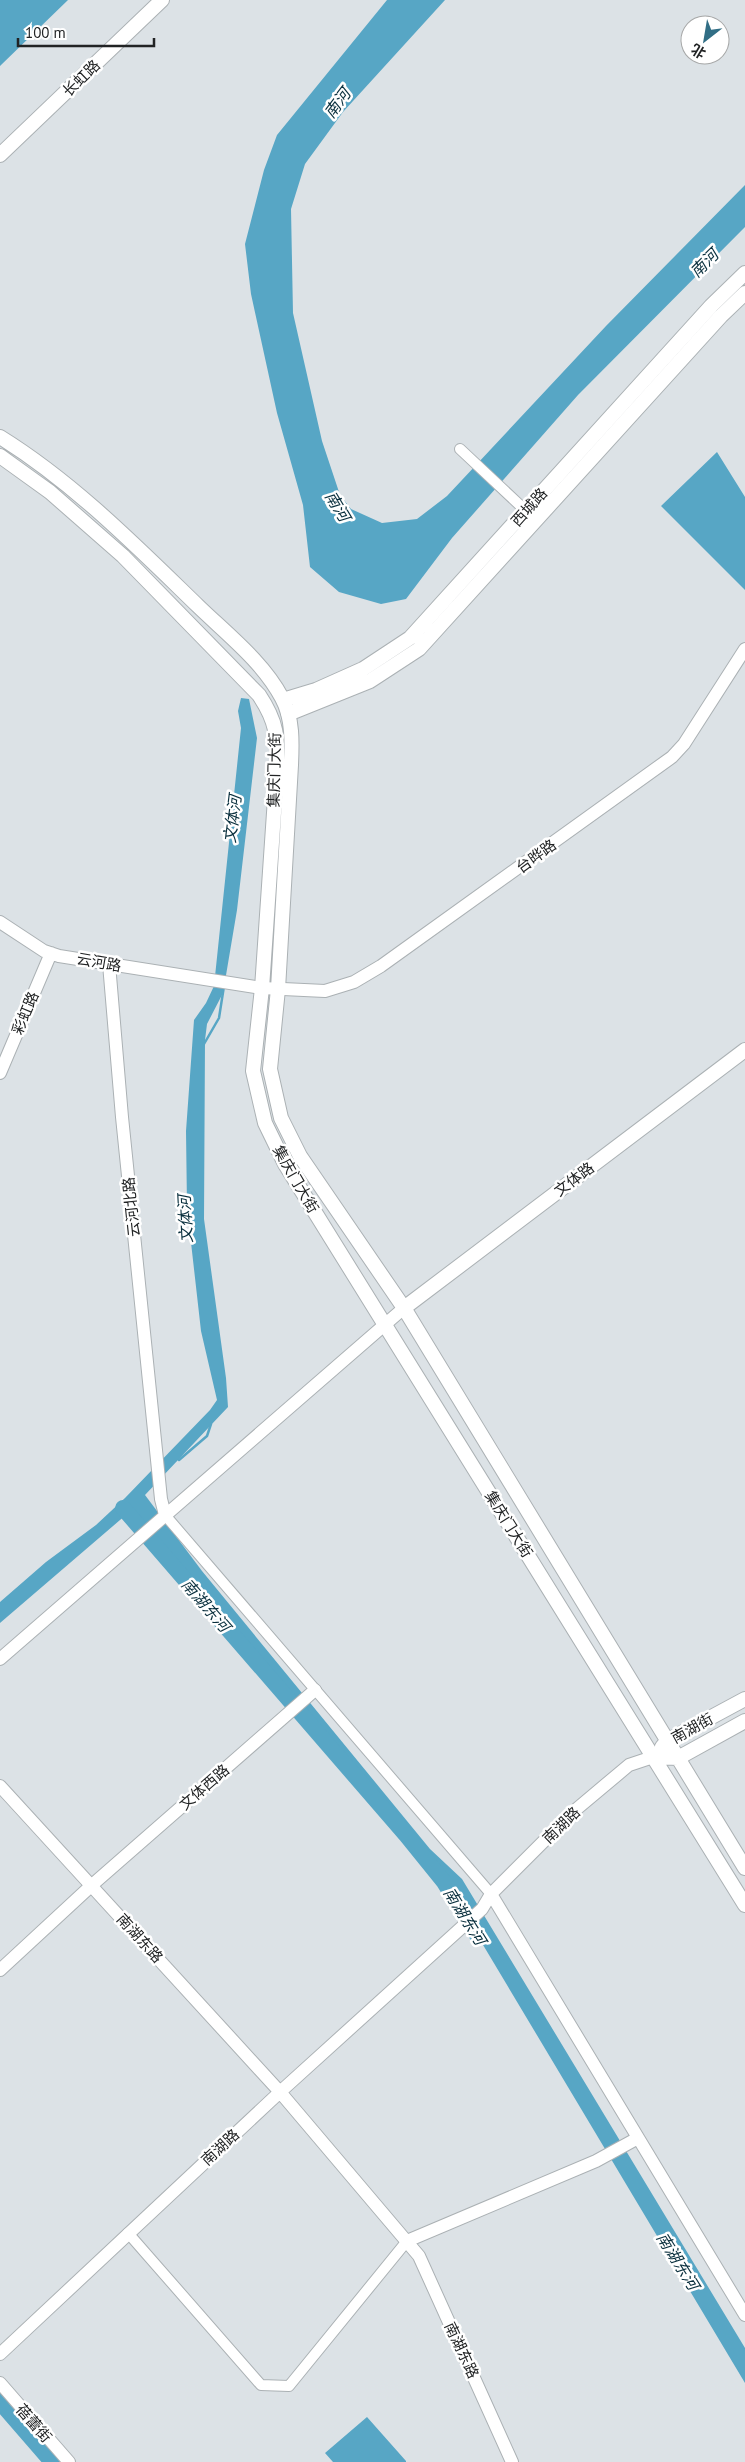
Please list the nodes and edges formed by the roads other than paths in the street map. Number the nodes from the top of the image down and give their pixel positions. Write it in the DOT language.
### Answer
graph roads {
  1 [pos="162,0"];
  2 [pos="0,155"];
  3 [pos="743,287"];
  4 [pos="0,437"];
  5 [pos="460,450"];
  6 [pos="0,456"];
  7 [pos="526,511"];
  8 [pos="745,649"];
  9 [pos="283,700"];
  10 [pos="288,714"];
  11 [pos="0,922"];
  12 [pos="51,953"];
  13 [pos="109,964"];
  14 [pos="239,984"];
  15 [pos="262,988"];
  16 [pos="278,990"];
  17 [pos="745,1050"];
  18 [pos="0,1073"];
  19 [pos="404,1308"];
  20 [pos="385,1324"];
  21 [pos="164,1517"];
  22 [pos="0,1659"];
  23 [pos="311,1694"];
  24 [pos="745,1699"];
  25 [pos="745,1721"];
  26 [pos="667,1741"];
  27 [pos="653,1757"];
  28 [pos="678,1758"];
  29 [pos="0,1786"];
  30 [pos="745,1868"];
  31 [pos="92,1885"];
  32 [pos="490,1894"];
  33 [pos="745,1905"];
  34 [pos="0,1970"];
  35 [pos="280,2092"];
  36 [pos="638,2138"];
  37 [pos="128,2234"];
  38 [pos="407,2241"];
  39 [pos="745,2315"];
  40 [pos="0,2354"];
  41 [pos="0,2383"];
  42 [pos="69,2462"];
  43 [pos="512,2462"];
  1 -- 2 [label="main road, 长虹路"];
  3 -- 7 [label="main road, 西城路"];
  3 -- 10 [label="main road, 西城路"];
  4 -- 9 [label="main road, 集庆门大街"];
  5 -- 7 [label="street"];
  6 -- 15 [label="main road, 集庆门大街"];
  7 -- 9 [label="main road, 西城路"];
  8 -- 16 [label="street, 台晔路"];
  9 -- 10 [label="main road, 集庆门大街"];
  10 -- 16 [label="main road, 集庆门大街"];
  11 -- 12 [label="street, 云河路"];
  12 -- 13 [label="street, 云河路"];
  12 -- 18 [label="street, 彩虹路"];
  13 -- 14 [label="street, 云河路"];
  13 -- 21 [label="street, 云河北路"];
  14 -- 15 [label="street, 台晔路"];
  15 -- 16 [label="street, 台晔路"];
  15 -- 20 [label="main road, 集庆门大街"];
  16 -- 19 [label="main road, 集庆门大街"];
  17 -- 19 [label="main road, 文体路"];
  19 -- 20 [label="street"];
  19 -- 26 [label="main road, 集庆门大街"];
  20 -- 21 [label="street"];
  20 -- 27 [label="main road, 集庆门大街"];
  21 -- 22 [label="street"];
  21 -- 23 [label="street"];
  23 -- 31 [label="street, 文体西路"];
  23 -- 32 [label="street"];
  24 -- 26 [label="main road, 南湖街"];
  25 -- 28 [label="main road, 南湖街"];
  26 -- 27 [label="main road, 南湖街"];
  26 -- 28 [label="main road, 集庆门大街"];
  27 -- 28 [label="main road, 南湖街"];
  27 -- 32 [label="street, 南湖路"];
  27 -- 33 [label="main road, 集庆门大街"];
  28 -- 30 [label="main road, 集庆门大街"];
  29 -- 31 [label="street, 南湖东路"];
  31 -- 34 [label="street, 文体西路"];
  31 -- 35 [label="street, 南湖东路"];
  32 -- 35 [label="street, 南湖路"];
  32 -- 36 [label="street"];
  35 -- 37 [label="street, 南湖路"];
  35 -- 38 [label="street, 南湖东路"];
  36 -- 38 [label="street"];
  36 -- 39 [label="street"];
  37 -- 38 [label="street"];
  37 -- 40 [label="street, 南湖路"];
  38 -- 43 [label="street, 南湖东路"];
  41 -- 42 [label="street, 蓓蕾街"];
}
